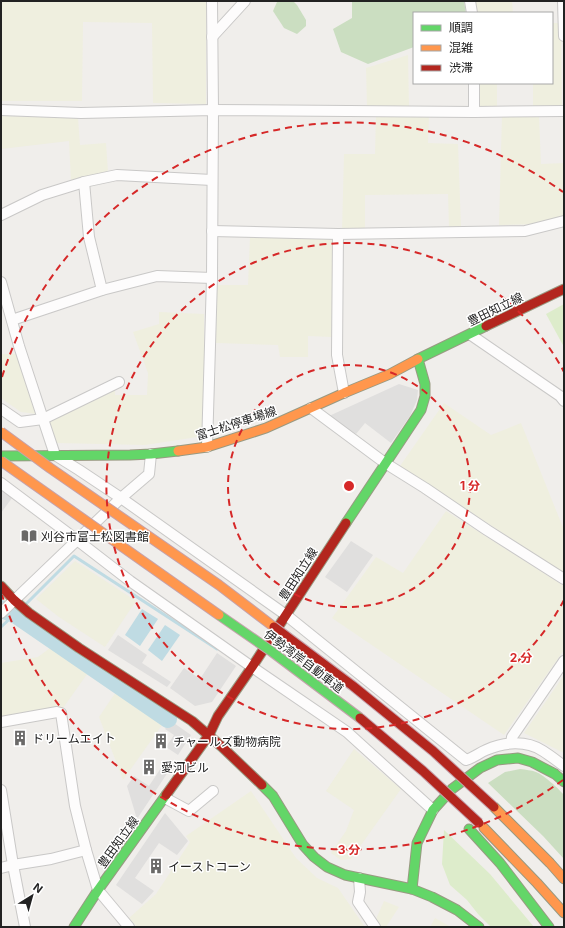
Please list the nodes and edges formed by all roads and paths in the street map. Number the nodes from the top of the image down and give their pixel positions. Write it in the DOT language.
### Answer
graph roads {
  1 [pos="212,1"];
  2 [pos="245,1"];
  3 [pos="470,1"];
  4 [pos="563,1"];
  5 [pos="472,12"];
  6 [pos="564,36"];
  7 [pos="212,37"];
  8 [pos="474,84"];
  9 [pos="1,110"];
  10 [pos="213,110"];
  11 [pos="564,111"];
  12 [pos="474,112"];
  13 [pos="212,180"];
  14 [pos="84,182"];
  15 [pos="1,215"];
  16 [pos="564,221"];
  17 [pos="212,231"];
  18 [pos="338,234"];
  19 [pos="212,278"];
  20 [pos="1,282"];
  21 [pos="564,289"];
  22 [pos="102,290"];
  23 [pos="12,320"];
  24 [pos="471,335"];
  25 [pos="418,359"];
  26 [pos="119,382"];
  27 [pos="344,393"];
  28 [pos="564,401"];
  29 [pos="311,408"];
  30 [pos="1,409"];
  31 [pos="43,419"];
  32 [pos="1,432"];
  33 [pos="206,447"];
  34 [pos="151,454"];
  35 [pos="55,455"];
  36 [pos="1,456"];
  37 [pos="1,461"];
  38 [pos="385,463"];
  39 [pos="1,483"];
  40 [pos="121,498"];
  41 [pos="77,540"];
  42 [pos="564,579"];
  43 [pos="1,586"];
  44 [pos="7,607"];
  45 [pos="286,615"];
  46 [pos="271,651"];
  47 [pos="564,661"];
  48 [pos="252,667"];
  49 [pos="1,722"];
  50 [pos="209,735"];
  51 [pos="511,743"];
  52 [pos="564,766"];
  53 [pos="564,782"];
  54 [pos="426,786"];
  55 [pos="1,790"];
  56 [pos="213,790"];
  57 [pos="437,797"];
  58 [pos="165,798"];
  59 [pos="447,807"];
  60 [pos="433,810"];
  61 [pos="466,826"];
  62 [pos="86,850"];
  63 [pos="13,865"];
  64 [pos="1,868"];
  65 [pos="359,878"];
  66 [pos="564,879"];
  67 [pos="412,889"];
  68 [pos="98,890"];
  69 [pos="564,913"];
  70 [pos="25,927"];
  71 [pos="74,927"];
  72 [pos="129,927"];
  73 [pos="375,927"];
  74 [pos="479,927"];
  75 [pos="549,927"];
  1 -- 7 [label="street"];
  2 -- 7 [label="street"];
  3 -- 5 [label="street"];
  4 -- 6 [label="street"];
  7 -- 10 [label="street"];
  8 -- 12 [label="street"];
  9 -- 10 [label="street"];
  10 -- 12 [label="street"];
  10 -- 13 [label="street"];
  11 -- 12 [label="street"];
  13 -- 14 [label="street"];
  13 -- 17 [label="street"];
  14 -- 15 [label="street"];
  14 -- 22 [label="street"];
  16 -- 18 [label="street"];
  17 -- 18 [label="street"];
  17 -- 19 [label="street"];
  18 -- 27 [label="street"];
  19 -- 22 [label="street"];
  19 -- 33 [label="street"];
  20 -- 23 [label="street"];
  21 -- 24 [label="main road, 豊田知立線"];
  22 -- 23 [label="street"];
  23 -- 31 [label="street"];
  24 -- 25 [label="main road, 豊田知立線"];
  24 -- 28 [label="street"];
  25 -- 27 [label="main road, 富士松停車場線"];
  25 -- 38 [label="main road, 豊田知立線"];
  26 -- 31 [label="street"];
  27 -- 29 [label="main road, 富士松停車場線"];
  29 -- 33 [label="main road, 富士松停車場線"];
  29 -- 38 [label="street"];
  30 -- 31 [label="street"];
  31 -- 35 [label="street"];
  32 -- 66 [label="main road, 伊勢湾岸自動車道, bridge"];
  33 -- 34 [label="main road, 富士松停車場線"];
  34 -- 35 [label="main road, 富士松停車場線"];
  34 -- 40 [label="street"];
  35 -- 36 [label="main road, 富士松停車場線"];
  35 -- 40 [label="street"];
  37 -- 46 [label="main road, 伊勢湾岸自動車道, bridge"];
  38 -- 42 [label="street"];
  38 -- 45 [label="main road, 豊田知立線"];
  39 -- 41 [label="street"];
  40 -- 41 [label="street"];
  40 -- 45 [label="street"];
  41 -- 44 [label="street"];
  41 -- 48 [label="street"];
  43 -- 44 [label="main road"];
  44 -- 50 [label="main road"];
  45 -- 48 [label="main road, 豊田知立線"];
  45 -- 51 [label="street"];
  46 -- 54 [label="main road, bridge"];
  46 -- 69 [label="main road, 伊勢湾岸自動車道, bridge"];
  47 -- 51 [label="street"];
  48 -- 50 [label="main road, 豊田知立線"];
  48 -- 60 [label="street"];
  49 -- 62 [label="street"];
  50 -- 58 [label="main road, 豊田知立線"];
  50 -- 65 [label="main road"];
  51 -- 52 [label="street"];
  53 -- 60 [label="main road"];
  55 -- 63 [label="street"];
  56 -- 58 [label="street"];
  57 -- 59 [label="main road"];
  58 -- 68 [label="main road, 豊田知立線"];
  60 -- 67 [label="main road"];
  61 -- 75 [label="main road"];
  62 -- 63 [label="street"];
  62 -- 68 [label="street"];
  63 -- 64 [label="street"];
  63 -- 70 [label="street"];
  65 -- 67 [label="main road"];
  65 -- 73 [label="street"];
  67 -- 74 [label="main road"];
  68 -- 71 [label="main road, 豊田知立線"];
  68 -- 72 [label="street"];
}
